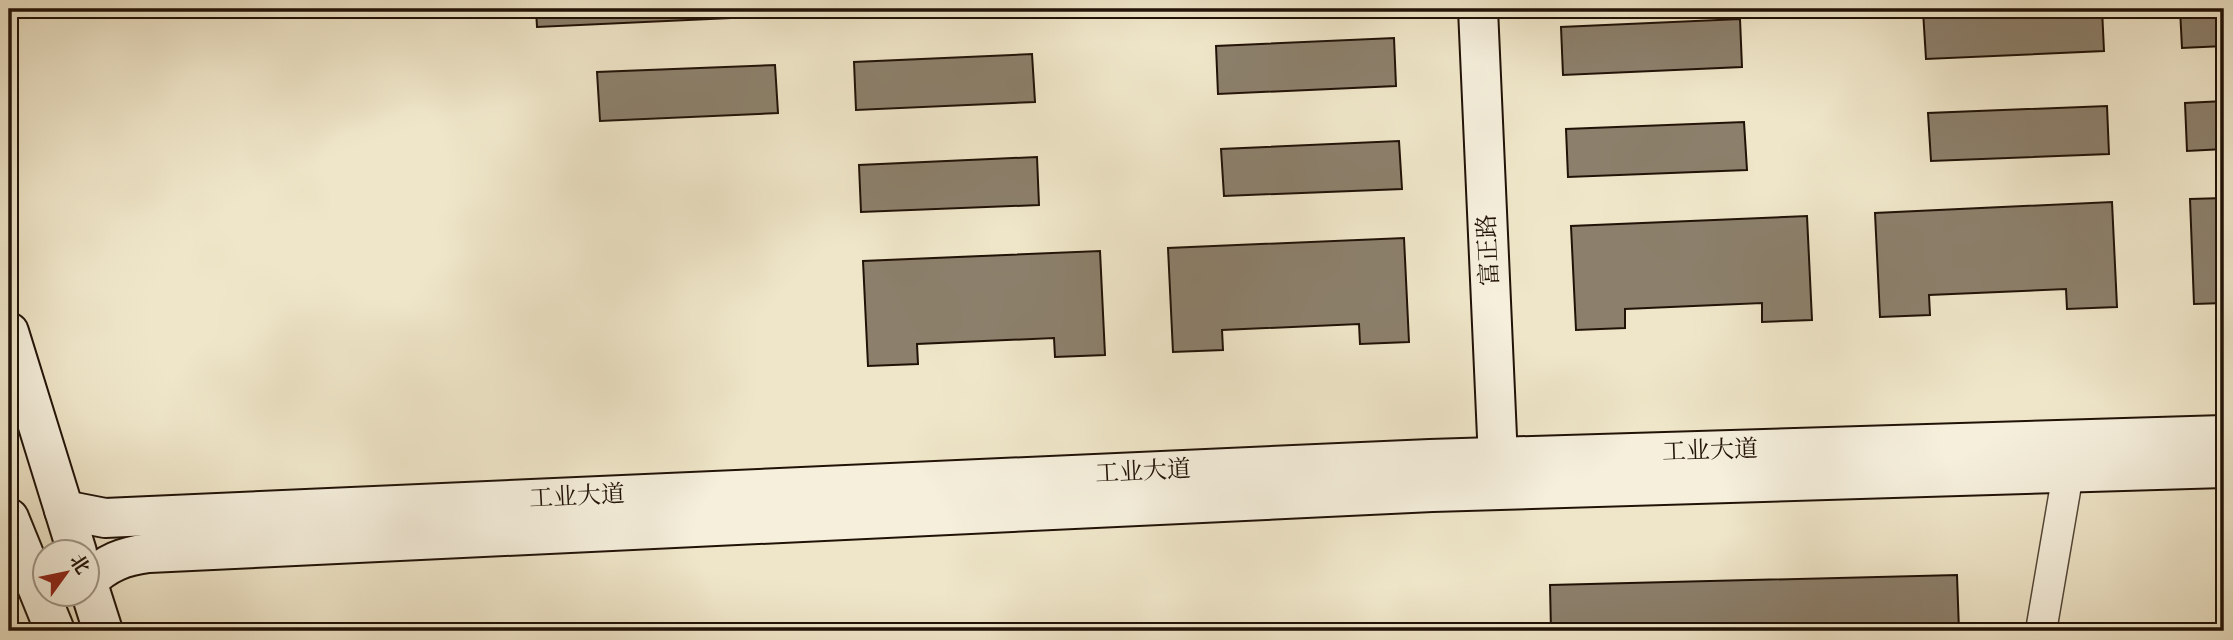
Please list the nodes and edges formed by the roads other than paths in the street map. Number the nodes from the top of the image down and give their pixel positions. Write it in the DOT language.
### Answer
graph roads {
  1 [pos="1478,9"];
  2 [pos="9,332"];
  3 [pos="2224,435"];
  4 [pos="2224,468"];
  5 [pos="2068,473"];
  6 [pos="1499,474"];
  7 [pos="64,510"];
  8 [pos="9,518"];
  9 [pos="73,538"];
  10 [pos="102,567"];
  11 [pos="96,608"];
  12 [pos="55,631"];
  13 [pos="103,631"];
  14 [pos="2041,631"];
  1 -- 6 [label="street, 富正路"];
  2 -- 7 [label="street"];
  3 -- 6 [label="street, 工业大道"];
  4 -- 5 [label="street, 工业大道"];
  5 -- 6 [label="street, 工业大道"];
  5 -- 14 [label="street"];
  6 -- 7 [label="street, 工业大道"];
  6 -- 10 [label="street, 工业大道"];
  7 -- 9 [label="street"];
  8 -- 12 [label="street"];
  11 -- 13 [label="street"];
}
